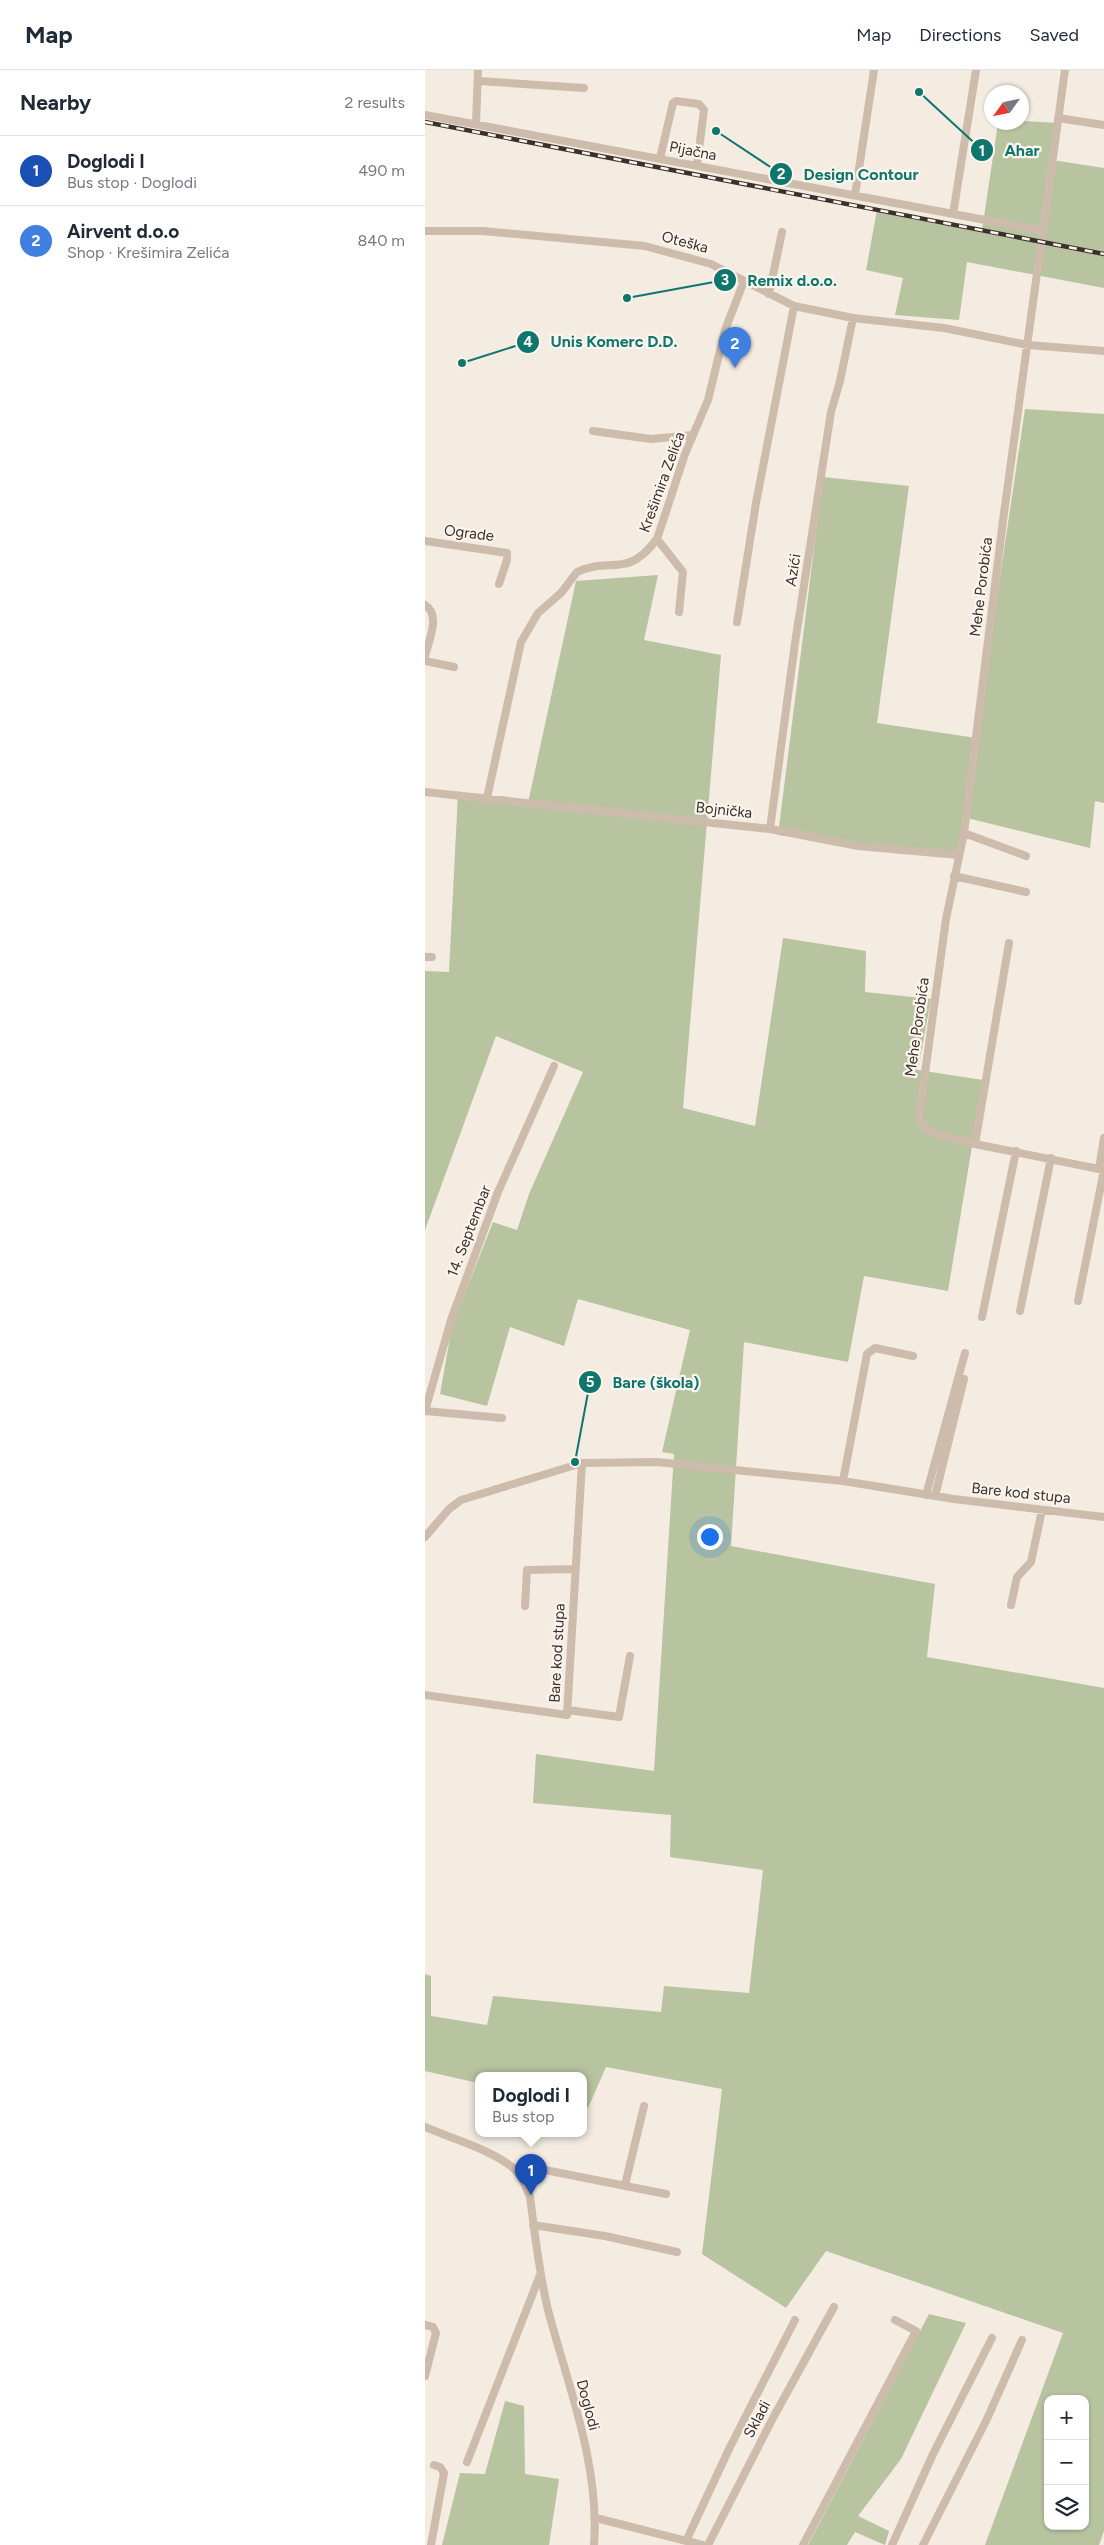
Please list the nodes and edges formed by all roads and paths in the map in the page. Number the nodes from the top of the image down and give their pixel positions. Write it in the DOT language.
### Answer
graph roads {
  1 [pos="478,70"];
  2 [pos="874,70"];
  3 [pos="977,70"];
  4 [pos="1065,70"];
  5 [pos="479,82"];
  6 [pos="584,88"];
  7 [pos="425,115"];
  8 [pos="1057,118"];
  9 [pos="476,124"];
  10 [pos="1104,125"];
  11 [pos="660,158"];
  12 [pos="697,165"];
  13 [pos="855,195"];
  14 [pos="953,214"];
  15 [pos="425,231"];
  16 [pos="1044,231"];
  17 [pos="782,232"];
  18 [pos="744,281"];
  19 [pos="769,294"];
  20 [pos="793,306"];
  21 [pos="853,318"];
  22 [pos="1028,345"];
  23 [pos="1104,352"];
  24 [pos="593,431"];
  25 [pos="693,435"];
  26 [pos="657,539"];
  27 [pos="425,541"];
  28 [pos="499,584"];
  29 [pos="425,605"];
  30 [pos="679,612"];
  31 [pos="737,622"];
  32 [pos="425,656"];
  33 [pos="425,661"];
  34 [pos="454,667"];
  35 [pos="425,792"];
  36 [pos="487,798"];
  37 [pos="770,829"];
  38 [pos="964,834"];
  39 [pos="958,854"];
  40 [pos="1025,856"];
  41 [pos="955,876"];
  42 [pos="1026,892"];
  43 [pos="1009,943"];
  44 [pos="554,1066"];
  45 [pos="1104,1138"];
  46 [pos="975,1144"];
  47 [pos="1017,1151"];
  48 [pos="1051,1158"];
  49 [pos="1102,1169"];
  50 [pos="1077,1301"];
  51 [pos="1020,1311"];
  52 [pos="982,1317"];
  53 [pos="965,1354"];
  54 [pos="913,1356"];
  55 [pos="964,1379"];
  56 [pos="425,1411"];
  57 [pos="502,1418"];
  58 [pos="582,1464"];
  59 [pos="843,1481"];
  60 [pos="930,1495"];
  61 [pos="1042,1510"];
  62 [pos="1104,1517"];
  63 [pos="425,1537"];
  64 [pos="575,1568"];
  65 [pos="1011,1604"];
  66 [pos="525,1606"];
  67 [pos="630,1656"];
  68 [pos="425,1696"];
  69 [pos="568,1710"];
  70 [pos="644,2106"];
  71 [pos="425,2128"];
  72 [pos="519,2174"];
  73 [pos="625,2185"];
  74 [pos="666,2194"];
  75 [pos="533,2225"];
  76 [pos="677,2252"];
  77 [pos="539,2275"];
  78 [pos="834,2307"];
  79 [pos="795,2320"];
  80 [pos="895,2320"];
  81 [pos="425,2325"];
  82 [pos="992,2338"];
  83 [pos="1022,2340"];
  84 [pos="425,2376"];
  85 [pos="467,2462"];
  86 [pos="434,2465"];
  87 [pos="596,2518"];
  88 [pos="687,2539"];
  89 [pos="431,2545"];
  90 [pos="594,2545"];
  91 [pos="702,2545"];
  92 [pos="708,2545"];
  93 [pos="803,2545"];
  94 [pos="891,2545"];
  95 [pos="923,2545"];
  1 -- 5 [label="street"];
  2 -- 13 [label="street"];
  3 -- 14 [label="street"];
  4 -- 8 [label="street"];
  5 -- 6 [label="street"];
  5 -- 9 [label="street"];
  7 -- 9 [label="street, Pijačna"];
  8 -- 10 [label="street"];
  8 -- 16 [label="street"];
  9 -- 11 [label="street, Pijačna"];
  11 -- 12 [label="street, Pijačna"];
  11 -- 12 [label="street"];
  12 -- 13 [label="street, Pijačna"];
  13 -- 14 [label="street, Pijačna"];
  14 -- 16 [label="street, Pijačna"];
  15 -- 18 [label="street, Oteška"];
  16 -- 22 [label="street"];
  17 -- 19 [label="street"];
  18 -- 19 [label="street, Oteška"];
  18 -- 25 [label="street, Krešimira Zelića"];
  19 -- 20 [label="street, Oteška"];
  20 -- 21 [label="street, Oteška"];
  20 -- 31 [label="street"];
  21 -- 22 [label="street, Oteška"];
  21 -- 37 [label="street, Azići"];
  22 -- 23 [label="street, Oteška"];
  22 -- 38 [label="street, Mehe Porobića"];
  24 -- 25 [label="street"];
  25 -- 26 [label="street, Krešimira Zelića"];
  26 -- 30 [label="street"];
  26 -- 36 [label="street, Krešimira Zelića"];
  27 -- 28 [label="street, Ograde"];
  29 -- 32 [label="street"];
  33 -- 34 [label="street"];
  35 -- 36 [label="street, Bojnička"];
  36 -- 37 [label="street, Bojnička"];
  37 -- 39 [label="street, Bojnička"];
  38 -- 39 [label="street, Mehe Porobića"];
  38 -- 40 [label="street"];
  39 -- 41 [label="street, Mehe Porobića"];
  41 -- 42 [label="street"];
  41 -- 46 [label="street, Mehe Porobića"];
  43 -- 46 [label="street"];
  44 -- 56 [label="street, 14. Septembar"];
  45 -- 49 [label="street"];
  46 -- 47 [label="street, Mehe Porobića"];
  47 -- 48 [label="street, Mehe Porobića"];
  47 -- 52 [label="street"];
  48 -- 49 [label="street, Mehe Porobića"];
  48 -- 51 [label="street"];
  49 -- 50 [label="street"];
  53 -- 60 [label="street"];
  54 -- 59 [label="street"];
  55 -- 60 [label="street"];
  56 -- 57 [label="street, 14. Septembar"];
  58 -- 59 [label="street, Bare kod stupa"];
  58 -- 63 [label="street, Bare kod stupa"];
  58 -- 64 [label="street, Bare kod stupa"];
  59 -- 60 [label="street, Bare kod stupa"];
  60 -- 61 [label="street, Bare kod stupa"];
  61 -- 62 [label="street, Bare kod stupa"];
  61 -- 65 [label="street"];
  64 -- 66 [label="street"];
  64 -- 69 [label="street, Bare kod stupa"];
  67 -- 69 [label="street"];
  68 -- 69 [label="street, Bare kod stupa"];
  70 -- 73 [label="street"];
  71 -- 72 [label="street, Doglodi"];
  72 -- 73 [label="street"];
  72 -- 75 [label="street, Doglodi"];
  73 -- 74 [label="street"];
  75 -- 76 [label="street"];
  75 -- 77 [label="street, Doglodi"];
  77 -- 85 [label="street, Doglodi"];
  77 -- 87 [label="street, Doglodi"];
  78 -- 92 [label="street, Skladi"];
  79 -- 88 [label="street, Skladi"];
  80 -- 93 [label="street"];
  81 -- 84 [label="street"];
  82 -- 94 [label="street"];
  83 -- 95 [label="street"];
  86 -- 89 [label="street"];
  87 -- 88 [label="street"];
  87 -- 90 [label="street, Doglodi"];
  88 -- 91 [label="street"];
}
